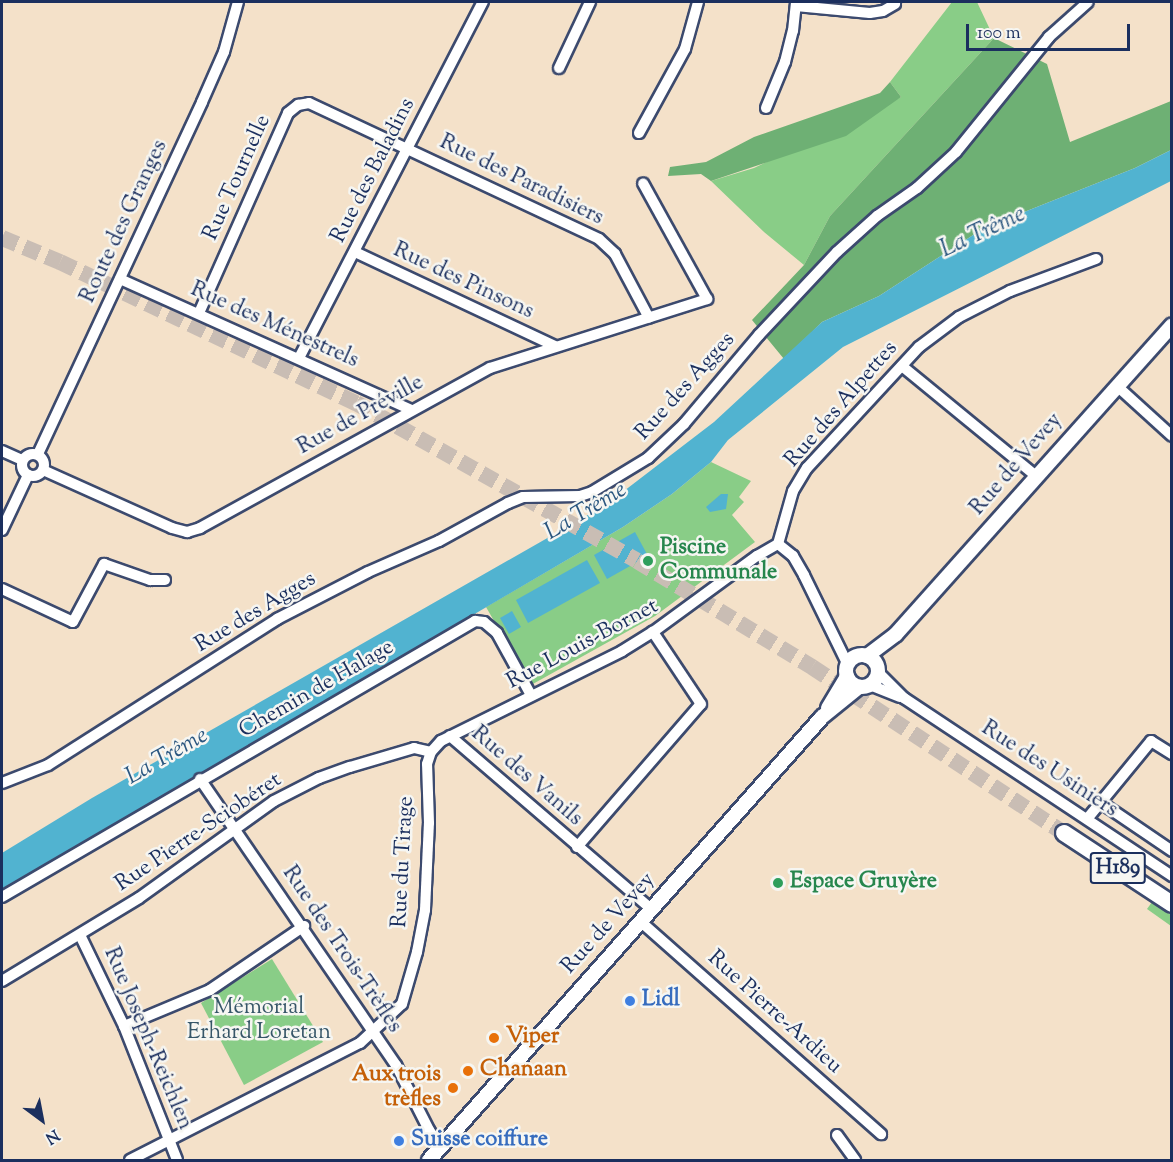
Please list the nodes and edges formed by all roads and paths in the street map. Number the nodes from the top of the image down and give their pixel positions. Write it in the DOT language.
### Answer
graph roads {
  1 [pos="238,2"];
  2 [pos="483,2"];
  3 [pos="590,2"];
  4 [pos="698,2"];
  5 [pos="1088,2"];
  6 [pos="796,4"];
  7 [pos="895,4"];
  8 [pos="559,68"];
  9 [pos="766,108"];
  10 [pos="639,133"];
  11 [pos="408,148"];
  12 [pos="643,183"];
  13 [pos="355,252"];
  14 [pos="1096,259"];
  15 [pos="120,279"];
  16 [pos="200,313"];
  17 [pos="649,318"];
  18 [pos="1172,325"];
  19 [pos="555,346"];
  20 [pos="299,358"];
  21 [pos="902,366"];
  22 [pos="1117,386"];
  23 [pos="411,410"];
  24 [pos="1172,436"];
  25 [pos="2,451"];
  26 [pos="38,454"];
  27 [pos="22,460"];
  28 [pos="43,470"];
  29 [pos="28,475"];
  30 [pos="1036,476"];
  31 [pos="2,530"];
  32 [pos="778,544"];
  33 [pos="165,580"];
  34 [pos="2,589"];
  35 [pos="653,632"];
  36 [pos="896,634"];
  37 [pos="867,656"];
  38 [pos="848,670"];
  39 [pos="878,670"];
  40 [pos="864,686"];
  41 [pos="531,695"];
  42 [pos="904,698"];
  43 [pos="822,717"];
  44 [pos="450,736"];
  45 [pos="431,752"];
  46 [pos="1172,754"];
  47 [pos="200,779"];
  48 [pos="2,783"];
  49 [pos="1100,802"];
  50 [pos="1087,819"];
  51 [pos="234,829"];
  52 [pos="1064,833"];
  53 [pos="577,847"];
  54 [pos="1172,851"];
  55 [pos="1172,876"];
  56 [pos="2,897"];
  57 [pos="1172,904"];
  58 [pos="651,909"];
  59 [pos="640,921"];
  60 [pos="303,926"];
  61 [pos="80,935"];
  62 [pos="2,981"];
  63 [pos="124,1026"];
  64 [pos="374,1032"];
  65 [pos="881,1134"];
  66 [pos="837,1135"];
  67 [pos="170,1141"];
  68 [pos="441,1148"];
  69 [pos="851,1159"];
  70 [pos="130,1161"];
  71 [pos="177,1161"];
  72 [pos="429,1161"];
  1 -- 15 [label="street, Route des Granges"];
  2 -- 11 [label="street, Rue des Baladins"];
  3 -- 8 [label="street"];
  4 -- 10 [label="street"];
  5 -- 48 [label="street, Rue des Agges"];
  6 -- 7 [label="street"];
  6 -- 9 [label="street"];
  11 -- 13 [label="street, Rue des Baladins"];
  11 -- 16 [label="street, Rue Tournelle"];
  11 -- 17 [label="street, Rue des Paradisiers"];
  12 -- 17 [label="street, Rue de Préville"];
  13 -- 19 [label="street, Rue des Pinsons"];
  13 -- 20 [label="street, Rue des Baladins"];
  14 -- 21 [label="street, Rue des Alpettes"];
  15 -- 16 [label="street, Rue des Ménestrels"];
  15 -- 26 [label="street, Route des Granges"];
  16 -- 20 [label="street, Rue des Ménestrels"];
  17 -- 19 [label="street, Rue de Préville"];
  18 -- 22 [label="main road, Rue de Vevey"];
  19 -- 23 [label="street, Rue de Préville"];
  20 -- 23 [label="street, Rue des Ménestrels"];
  21 -- 30 [label="street"];
  21 -- 32 [label="street, Rue des Alpettes"];
  22 -- 24 [label="street"];
  22 -- 30 [label="main road, Rue de Vevey"];
  23 -- 28 [label="street, Rue de Préville"];
  25 -- 27 [label="street"];
  26 -- 27 [label="street"];
  26 -- 28 [label="street"];
  27 -- 29 [label="street"];
  28 -- 29 [label="street"];
  29 -- 31 [label="street"];
  30 -- 36 [label="main road, Rue de Vevey"];
  32 -- 35 [label="street, Rue Louis-Bornet"];
  32 -- 38 [label="street"];
  33 -- 34 [label="street"];
  35 -- 41 [label="street, Rue Louis-Bornet"];
  35 -- 53 [label="street"];
  36 -- 37 [label="main road, Rue de Vevey"];
  36 -- 39 [label="main road, Rue de Vevey"];
  37 -- 38 [label="main road, Rue de Vevey"];
  37 -- 39 [label="main road"];
  38 -- 40 [label="main road"];
  38 -- 43 [label="main road, Rue de Vevey"];
  39 -- 40 [label="main road, Rue de Vevey"];
  39 -- 42 [label="street, Rue des Usiniers"];
  40 -- 42 [label="street, Rue des Usiniers"];
  40 -- 43 [label="main road, Rue de Vevey"];
  41 -- 44 [label="street, Rue Louis-Bornet"];
  41 -- 47 [label="street, Chemin de Halage"];
  42 -- 50 [label="street, Rue des Usiniers"];
  43 -- 58 [label="main road, Rue de Vevey"];
  44 -- 45 [label="street, Rue Louis-Bornet"];
  44 -- 53 [label="street, Rue des Vanils"];
  45 -- 51 [label="street, Rue Pierre-Sciobéret"];
  45 -- 64 [label="street, Rue du Tirage"];
  46 -- 49 [label="street"];
  47 -- 51 [label="street, Rue des Trois-Trèfles"];
  47 -- 56 [label="street, Chemin de Halage"];
  49 -- 50 [label="street"];
  49 -- 54 [label="street"];
  50 -- 55 [label="street, Rue des Usiniers"];
  51 -- 60 [label="street, Rue des Trois-Trèfles"];
  51 -- 61 [label="street, Rue Pierre-Sciobéret"];
  52 -- 57 [label="highway, H189"];
  53 -- 58 [label="street, Rue des Vanils"];
  58 -- 59 [label="main road, Rue de Vevey"];
  59 -- 65 [label="street, Rue Pierre-Ardieu"];
  59 -- 68 [label="main road, Rue de Vevey"];
  60 -- 63 [label="street"];
  60 -- 64 [label="street, Rue des Trois-Trèfles"];
  61 -- 62 [label="street, Rue Pierre-Sciobéret"];
  61 -- 63 [label="street, Rue Joseph-Reichlen"];
  63 -- 67 [label="street, Rue Joseph-Reichlen"];
  64 -- 67 [label="street, Rue du Tirage"];
  64 -- 68 [label="street, Rue des Trois-Trèfles"];
  66 -- 69 [label="street"];
  67 -- 70 [label="street, Rue du Tirage"];
  67 -- 71 [label="street, Rue Joseph-Reichlen"];
  68 -- 72 [label="main road, Rue de Vevey"];
}
